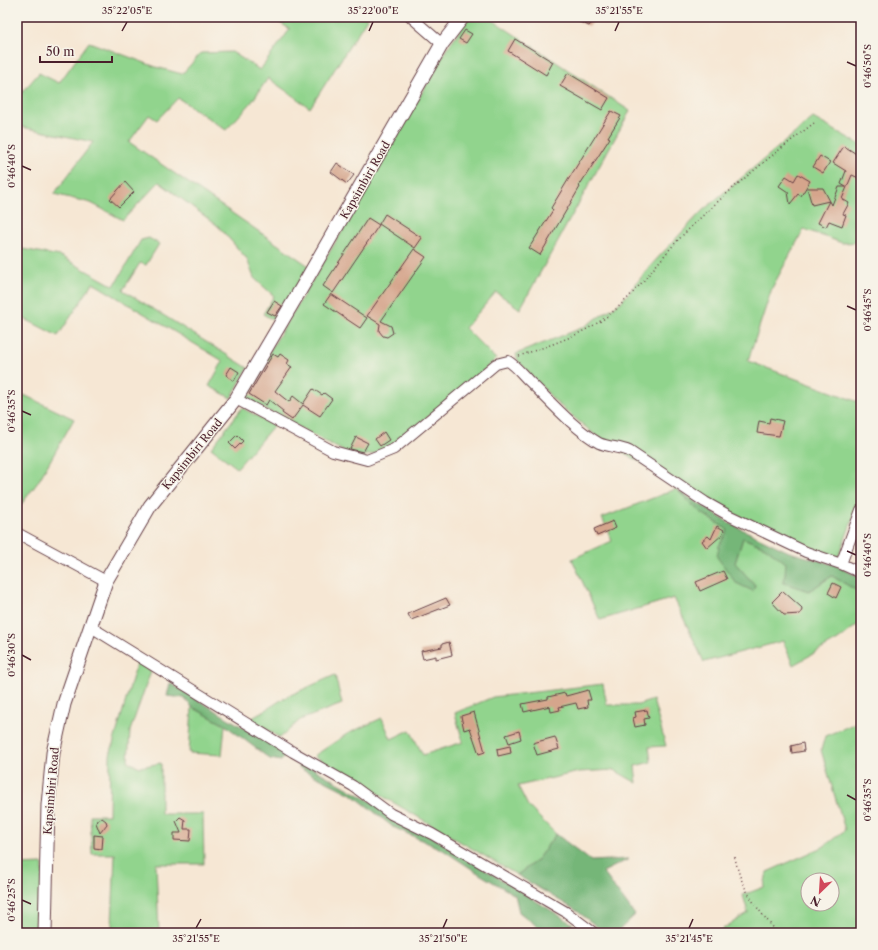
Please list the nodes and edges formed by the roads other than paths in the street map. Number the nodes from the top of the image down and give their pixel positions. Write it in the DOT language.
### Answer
graph roads {
  1 [pos="411,17"];
  2 [pos="463,17"];
  3 [pos="442,44"];
  4 [pos="236,399"];
  5 [pos="861,510"];
  6 [pos="17,533"];
  7 [pos="841,564"];
  8 [pos="861,573"];
  9 [pos="106,581"];
  10 [pos="91,627"];
  11 [pos="45,933"];
  12 [pos="594,933"];
  1 -- 3 [label="street"];
  2 -- 3 [label="street, Kapsimbiri Road"];
  3 -- 4 [label="street, Kapsimbiri Road"];
  4 -- 7 [label="street"];
  4 -- 9 [label="street, Kapsimbiri Road"];
  5 -- 7 [label="street"];
  6 -- 9 [label="street"];
  7 -- 8 [label="street"];
  9 -- 10 [label="street, Kapsimbiri Road"];
  10 -- 11 [label="street, Kapsimbiri Road"];
  10 -- 12 [label="street"];
}
